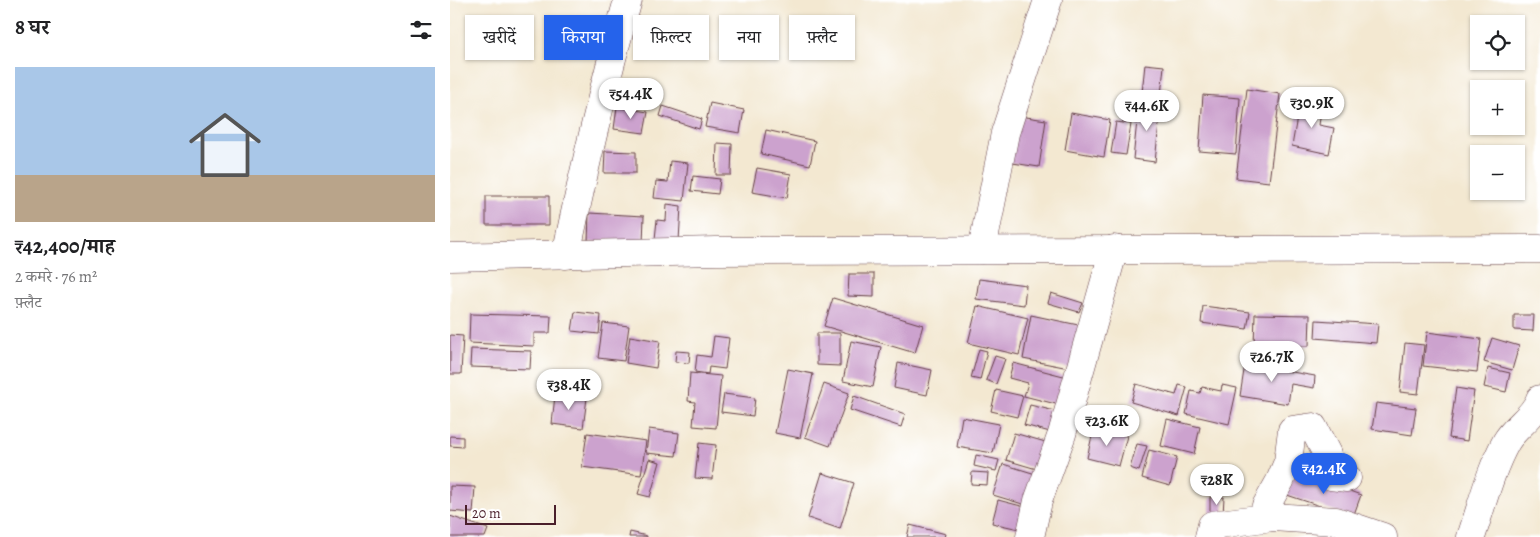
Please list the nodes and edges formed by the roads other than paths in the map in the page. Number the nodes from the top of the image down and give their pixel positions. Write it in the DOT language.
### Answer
graph roads {
  1 [pos="628,0"];
  2 [pos="1048,0"];
  3 [pos="1114,249"];
  4 [pos="1540,249"];
  5 [pos="982,250"];
  6 [pos="566,256"];
  7 [pos="450,257"];
  8 [pos="1540,399"];
  9 [pos="1347,478"];
  10 [pos="1272,517"];
  11 [pos="1030,537"];
  12 [pos="1209,537"];
  13 [pos="1383,537"];
  14 [pos="1471,537"];
  1 -- 6 [label="street"];
  2 -- 5 [label="street"];
  3 -- 4 [label="street"];
  3 -- 5 [label="street"];
  3 -- 11 [label="street"];
  5 -- 6 [label="street"];
  6 -- 7 [label="street"];
  8 -- 14 [label="street"];
  9 -- 10 [label="street"];
  10 -- 12 [label="street"];
  10 -- 13 [label="street"];
}
